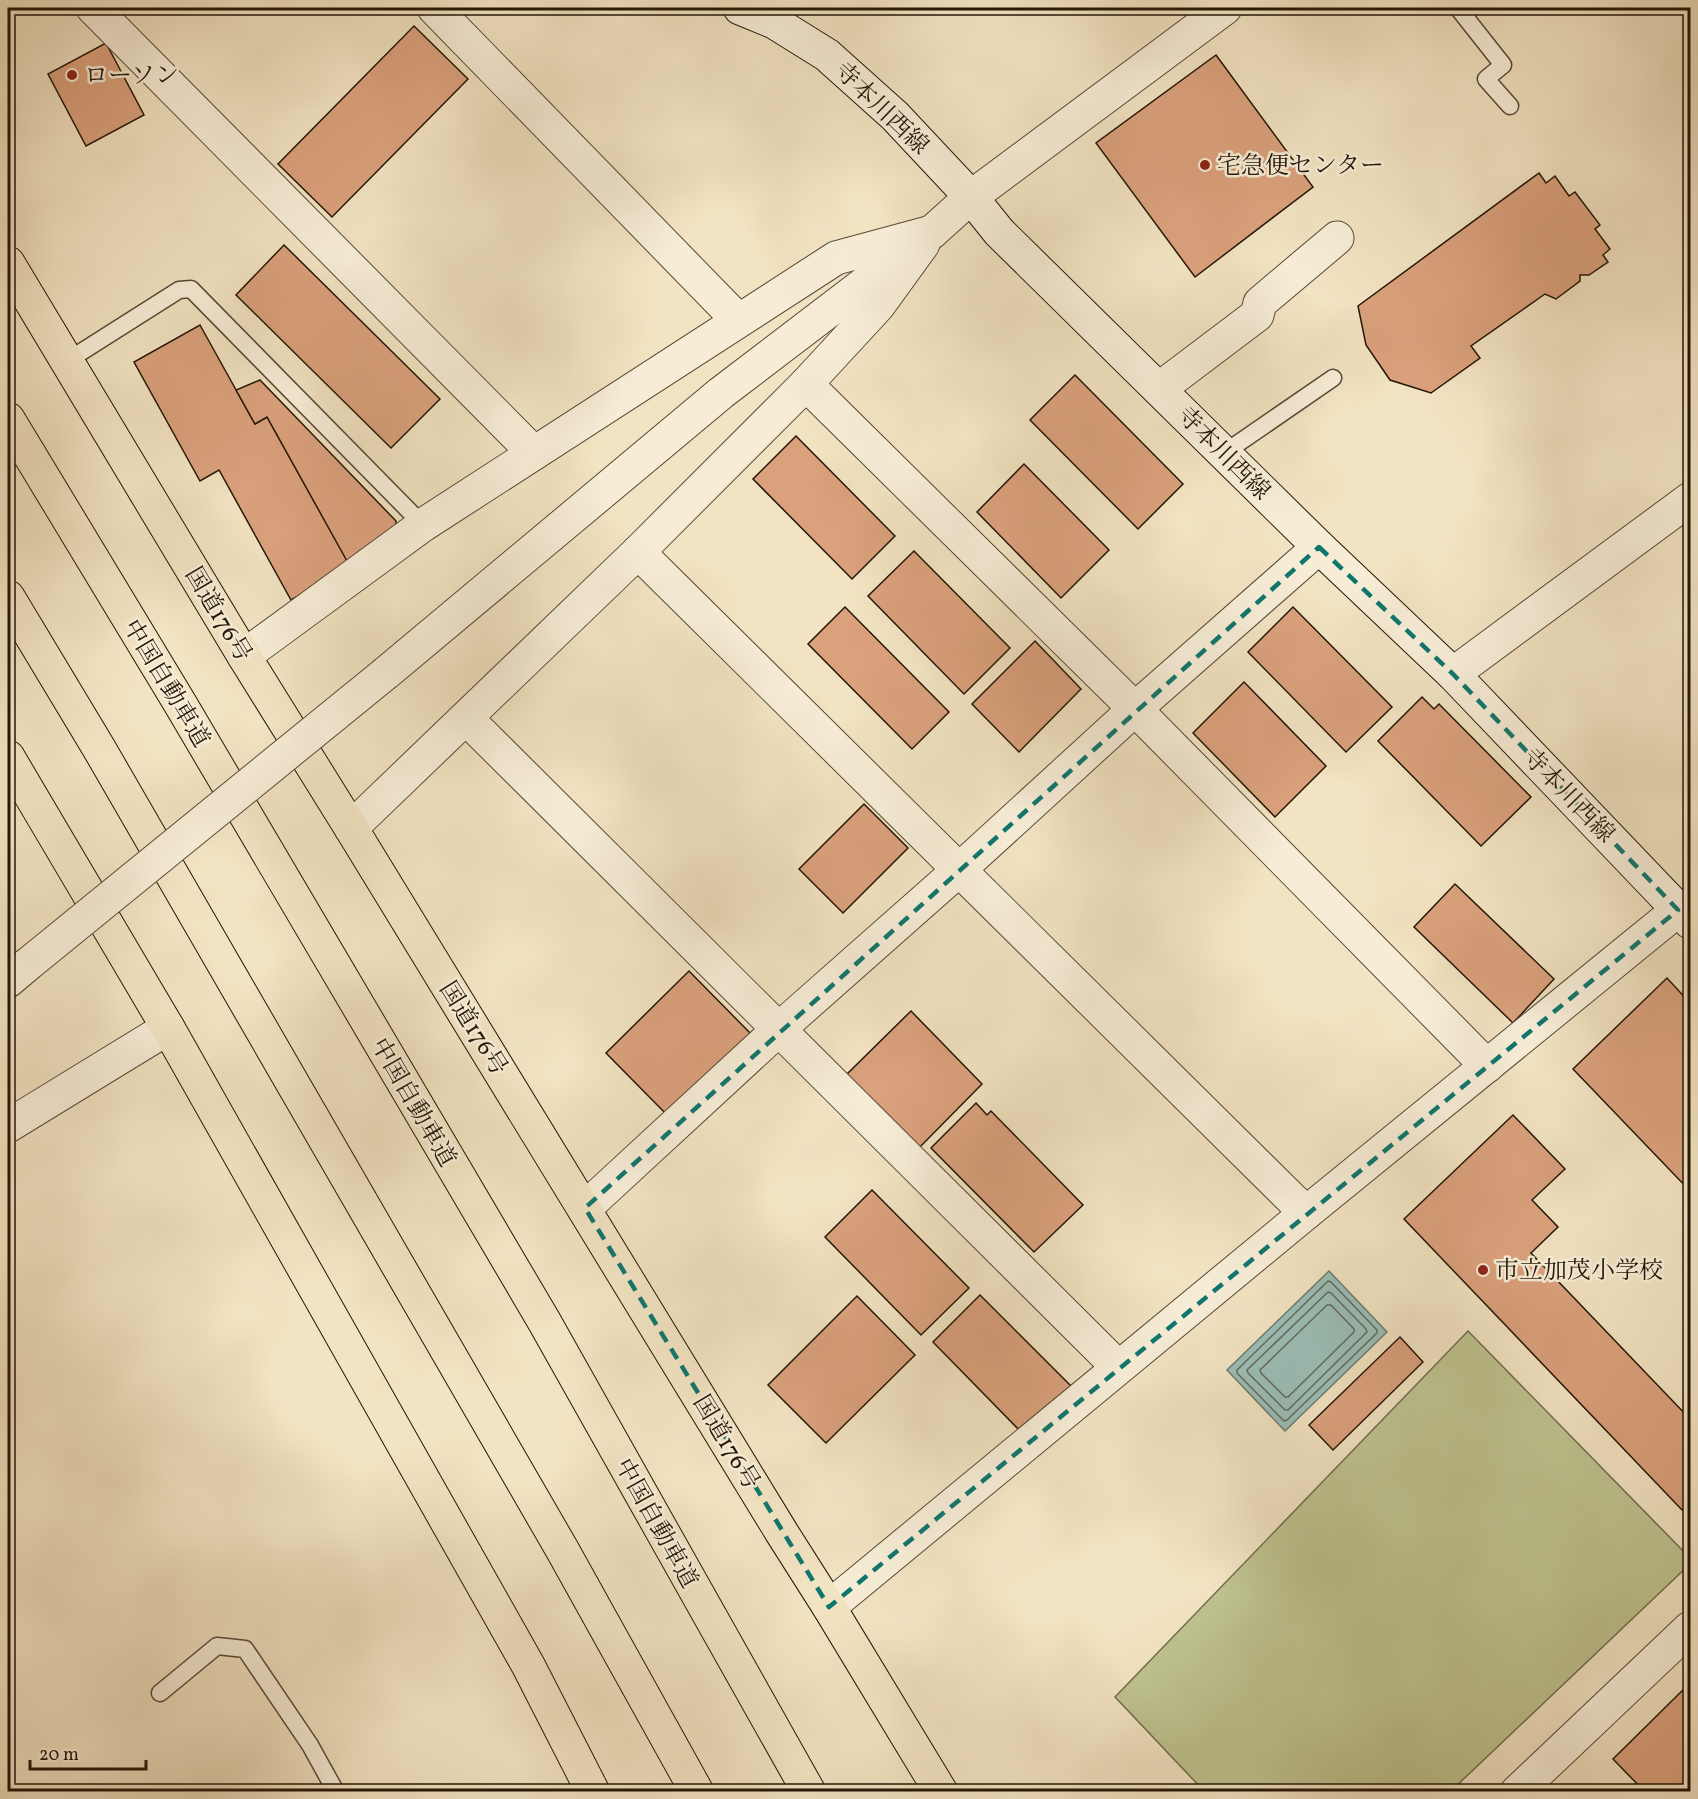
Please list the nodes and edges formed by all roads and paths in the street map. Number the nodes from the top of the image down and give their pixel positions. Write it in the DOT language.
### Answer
graph roads {
  1 [pos="93,8"];
  2 [pos="434,8"];
  3 [pos="740,8"];
  4 [pos="1225,8"];
  5 [pos="1458,8"];
  6 [pos="1510,106"];
  7 [pos="971,197"];
  8 [pos="932,232"];
  9 [pos="1337,238"];
  10 [pos="8,263"];
  11 [pos="738,320"];
  12 [pos="67,361"];
  13 [pos="1333,378"];
  14 [pos="806,384"];
  15 [pos="1160,389"];
  16 [pos="8,419"];
  17 [pos="534,453"];
  18 [pos="1224,453"];
  19 [pos="1690,499"];
  20 [pos="423,525"];
  21 [pos="1319,547"];
  22 [pos="638,552"];
  23 [pos="8,597"];
  24 [pos="244,656"];
  25 [pos="1453,674"];
  26 [pos="1135,709"];
  27 [pos="466,718"];
  28 [pos="8,757"];
  29 [pos="351,828"];
  30 [pos="960,869"];
  31 [pos="1684,916"];
  32 [pos="17,973"];
  33 [pos="168,1028"];
  34 [pos="779,1029"];
  35 [pos="1487,1066"];
  36 [pos="8,1126"];
  37 [pos="585,1208"];
  38 [pos="1306,1213"];
  39 [pos="1118,1367"];
  40 [pos="829,1607"];
  41 [pos="1690,1628"];
  42 [pos="160,1693"];
  43 [pos="336,1791"];
  44 [pos="593,1791"];
  45 [pos="697,1791"];
  46 [pos="809,1791"];
  47 [pos="941,1791"];
  48 [pos="1517,1791"];
  1 -- 17 [label="street"];
  2 -- 11 [label="street"];
  3 -- 7 [label="street, 寺本川西線"];
  4 -- 7 [label="street"];
  5 -- 6 [label="lane"];
  7 -- 8 [label="street"];
  7 -- 15 [label="street, 寺本川西線"];
  8 -- 11 [label="street"];
  8 -- 14 [label="street"];
  8 -- 32 [label="street, bridge"];
  9 -- 15 [label="street"];
  10 -- 12 [label="highway, 国道176号"];
  11 -- 17 [label="street"];
  12 -- 20 [label="lane"];
  12 -- 24 [label="highway, 国道176号"];
  13 -- 18 [label="lane"];
  14 -- 22 [label="street"];
  14 -- 26 [label="street"];
  15 -- 18 [label="street, 寺本川西線"];
  16 -- 46 [label="highway, 中国自動車道"];
  17 -- 20 [label="street"];
  18 -- 21 [label="street, 寺本川西線"];
  19 -- 25 [label="street"];
  20 -- 24 [label="street"];
  21 -- 25 [label="street, 寺本川西線"];
  21 -- 26 [label="street"];
  22 -- 27 [label="street"];
  22 -- 30 [label="street"];
  23 -- 45 [label="highway"];
  24 -- 29 [label="highway, 国道176号"];
  25 -- 31 [label="street, 寺本川西線"];
  26 -- 30 [label="street"];
  26 -- 35 [label="street"];
  27 -- 29 [label="street"];
  27 -- 34 [label="street"];
  28 -- 33 [label="highway"];
  29 -- 37 [label="highway, 国道176号"];
  30 -- 34 [label="street"];
  30 -- 38 [label="street"];
  31 -- 35 [label="street"];
  33 -- 36 [label="street"];
  33 -- 44 [label="highway"];
  34 -- 37 [label="street"];
  34 -- 39 [label="street"];
  35 -- 38 [label="street"];
  37 -- 40 [label="highway, 国道176号"];
  38 -- 39 [label="street"];
  39 -- 40 [label="street"];
  40 -- 47 [label="highway, 国道176号"];
  41 -- 48 [label="street"];
  42 -- 43 [label="lane"];
}
